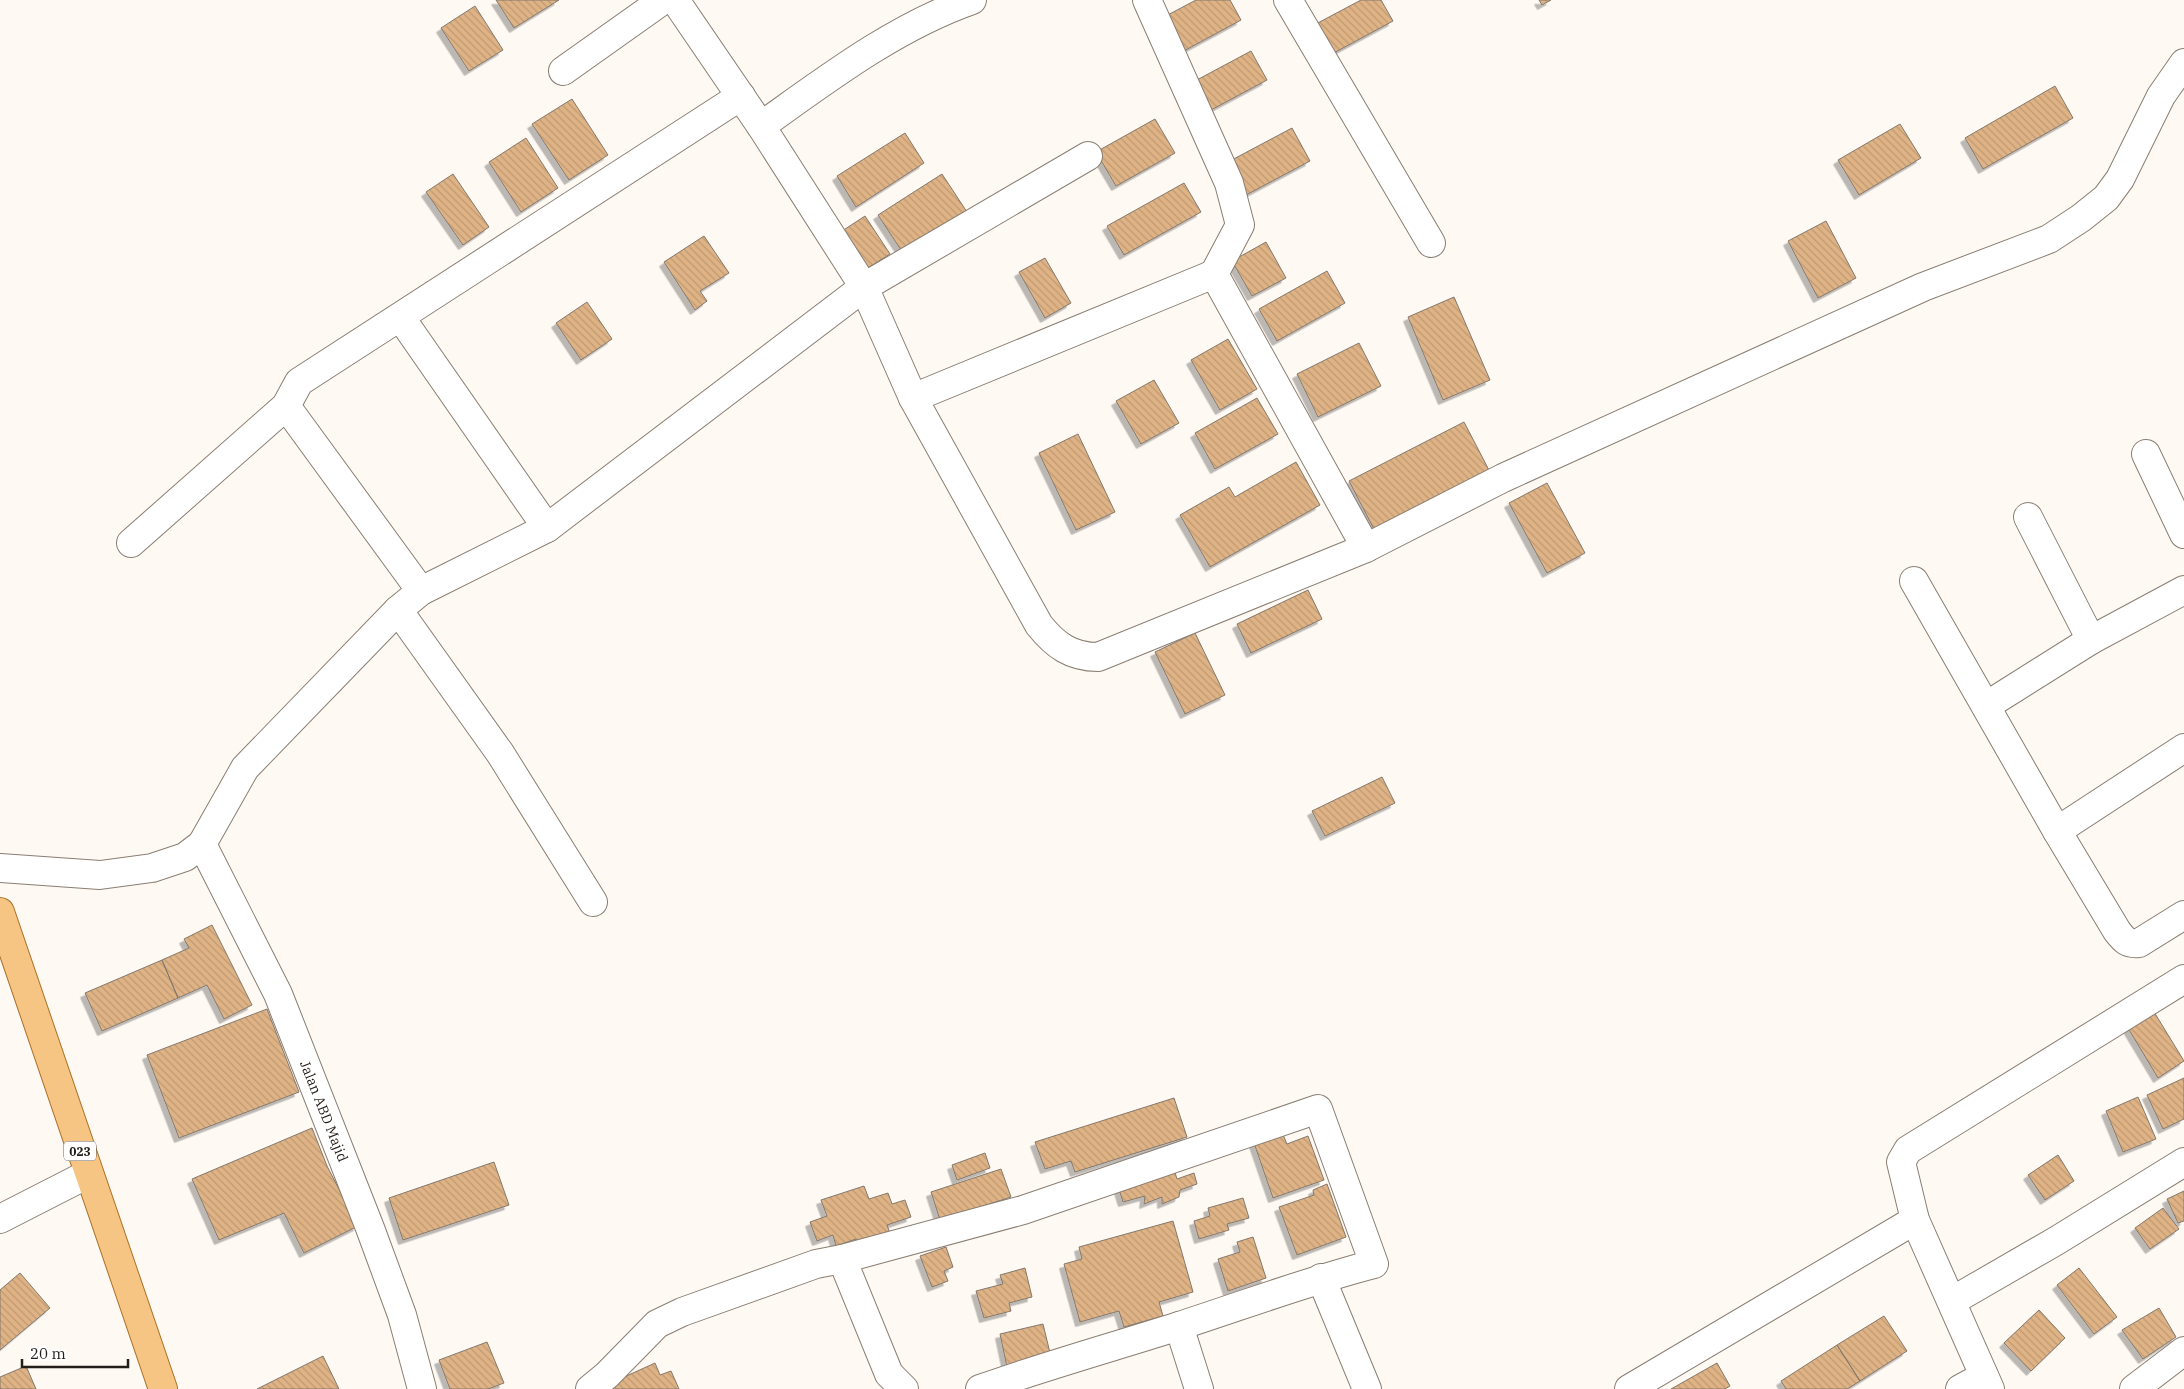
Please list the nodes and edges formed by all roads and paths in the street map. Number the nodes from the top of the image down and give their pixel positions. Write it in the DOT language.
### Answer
graph roads {
  1 [pos="972,0"];
  2 [pos="1147,0"];
  3 [pos="1288,0"];
  4 [pos="677,2"];
  5 [pos="2184,63"];
  6 [pos="563,71"];
  7 [pos="740,96"];
  8 [pos="761,126"];
  9 [pos="1088,156"];
  10 [pos="1431,243"];
  11 [pos="1214,274"];
  12 [pos="864,287"];
  13 [pos="401,318"];
  14 [pos="914,398"];
  15 [pos="286,406"];
  16 [pos="2146,454"];
  17 [pos="2028,517"];
  18 [pos="547,528"];
  19 [pos="2184,534"];
  20 [pos="131,543"];
  21 [pos="1366,548"];
  22 [pos="1914,581"];
  23 [pos="2184,590"];
  24 [pos="421,591"];
  25 [pos="398,610"];
  26 [pos="2091,640"];
  27 [pos="1986,706"];
  28 [pos="2184,748"];
  29 [pos="2057,831"];
  30 [pos="202,844"];
  31 [pos="0,868"];
  32 [pos="593,902"];
  33 [pos="0,912"];
  34 [pos="2184,915"];
  35 [pos="2184,979"];
  36 [pos="2184,1162"];
  37 [pos="88,1174"];
  38 [pos="0,1219"];
  39 [pos="1915,1220"];
  40 [pos="842,1260"];
  41 [pos="1321,1278"];
  42 [pos="1952,1301"];
  43 [pos="1179,1326"];
  44 [pos="2184,1350"];
  45 [pos="1024,1382"];
  46 [pos="1987,1382"];
  47 [pos="163,1389"];
  48 [pos="422,1389"];
  49 [pos="590,1389"];
  50 [pos="904,1389"];
  51 [pos="980,1389"];
  52 [pos="1199,1389"];
  53 [pos="1367,1389"];
  54 [pos="1629,1389"];
  55 [pos="1960,1389"];
  56 [pos="2134,1389"];
  1 -- 8 [label="street"];
  2 -- 11 [label="street"];
  3 -- 10 [label="street"];
  4 -- 6 [label="street"];
  4 -- 7 [label="street"];
  5 -- 21 [label="street"];
  7 -- 8 [label="street"];
  7 -- 13 [label="street"];
  8 -- 12 [label="street"];
  9 -- 12 [label="street"];
  11 -- 14 [label="street"];
  11 -- 21 [label="street"];
  12 -- 14 [label="street"];
  12 -- 18 [label="street"];
  13 -- 15 [label="street"];
  13 -- 18 [label="street"];
  14 -- 21 [label="street"];
  15 -- 20 [label="street"];
  15 -- 24 [label="street"];
  16 -- 19 [label="street"];
  17 -- 26 [label="street"];
  18 -- 24 [label="street"];
  22 -- 27 [label="street"];
  23 -- 26 [label="street"];
  24 -- 25 [label="street"];
  25 -- 30 [label="street"];
  25 -- 32 [label="street"];
  26 -- 27 [label="street"];
  27 -- 29 [label="street"];
  28 -- 29 [label="street"];
  29 -- 34 [label="street"];
  30 -- 31 [label="street"];
  30 -- 48 [label="street, Jalan ABD Majid"];
  33 -- 37 [label="main road, 023"];
  35 -- 39 [label="street"];
  36 -- 42 [label="street"];
  37 -- 38 [label="street"];
  37 -- 47 [label="main road, 023"];
  39 -- 42 [label="street"];
  39 -- 54 [label="street"];
  40 -- 41 [label="street"];
  40 -- 49 [label="street"];
  40 -- 50 [label="street"];
  41 -- 43 [label="street"];
  41 -- 53 [label="street"];
  42 -- 46 [label="street"];
  43 -- 45 [label="street"];
  43 -- 52 [label="street"];
  44 -- 56 [label="street"];
  45 -- 51 [label="street"];
  46 -- 55 [label="street"];
}
